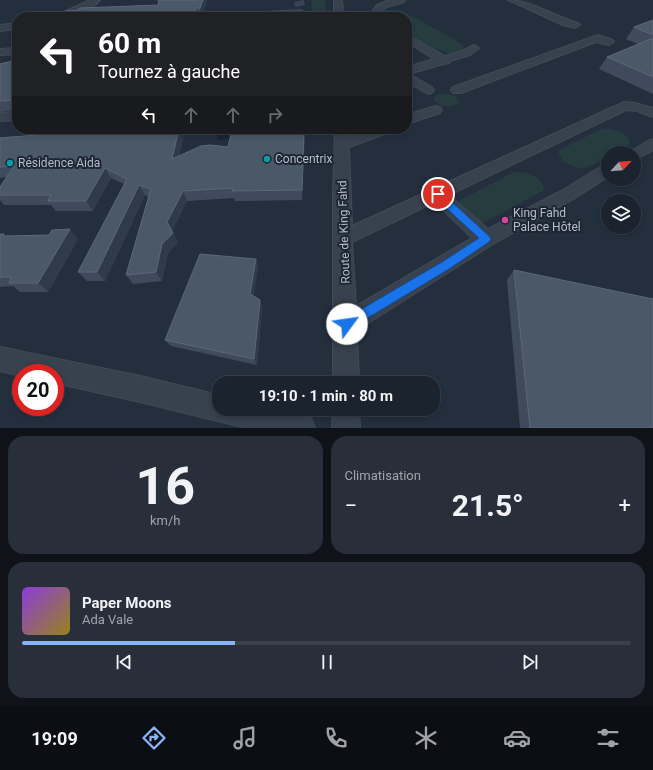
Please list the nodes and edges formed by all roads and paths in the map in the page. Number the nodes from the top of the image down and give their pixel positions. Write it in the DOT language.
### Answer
graph roads {
  1 [pos="96,0"];
  2 [pos="338,0"];
  3 [pos="402,0"];
  4 [pos="512,0"];
  5 [pos="73,12"];
  6 [pos="339,12"];
  7 [pos="377,12"];
  8 [pos="575,25"];
  9 [pos="12,27"];
  10 [pos="0,28"];
  11 [pos="412,40"];
  12 [pos="609,42"];
  13 [pos="474,48"];
  14 [pos="445,61"];
  15 [pos="412,70"];
  16 [pos="412,82"];
  17 [pos="457,90"];
  18 [pos="412,103"];
  19 [pos="435,110"];
  20 [pos="653,112"];
  21 [pos="12,116"];
  22 [pos="0,117"];
  23 [pos="412,118"];
  24 [pos="358,134"];
  25 [pos="342,137"];
  26 [pos="653,144"];
  27 [pos="641,151"];
  28 [pos="601,174"];
  29 [pos="438,194"];
  30 [pos="343,238"];
  31 [pos="486,239"];
  32 [pos="347,324"];
  33 [pos="0,359"];
  34 [pos="346,376"];
  35 [pos="212,406"];
  36 [pos="252,416"];
  37 [pos="346,416"];
  38 [pos="301,428"];
  39 [pos="346,428"];
  1 -- 5 [label="street"];
  2 -- 6 [label="street"];
  3 -- 7 [label="street"];
  4 -- 8 [label="street"];
  9 -- 10 [label="street"];
  11 -- 14 [label="street"];
  12 -- 17 [label="street"];
  13 -- 14 [label="street"];
  14 -- 15 [label="street"];
  16 -- 18 [label="street"];
  19 -- 23 [label="street"];
  20 -- 29 [label="street"];
  21 -- 22 [label="street"];
  24 -- 25 [label="street"];
  25 -- 30 [label="street, Route de King Fahd"];
  26 -- 27 [label="street"];
  28 -- 31 [label="street"];
  29 -- 30 [label="street"];
  29 -- 31 [label="street"];
  30 -- 32 [label="street, Route de King Fahd"];
  31 -- 32 [label="street"];
  32 -- 34 [label="street, Route de King Fahd"];
  33 -- 35 [label="street"];
  36 -- 38 [label="street"];
  37 -- 39 [label="street"];
}
